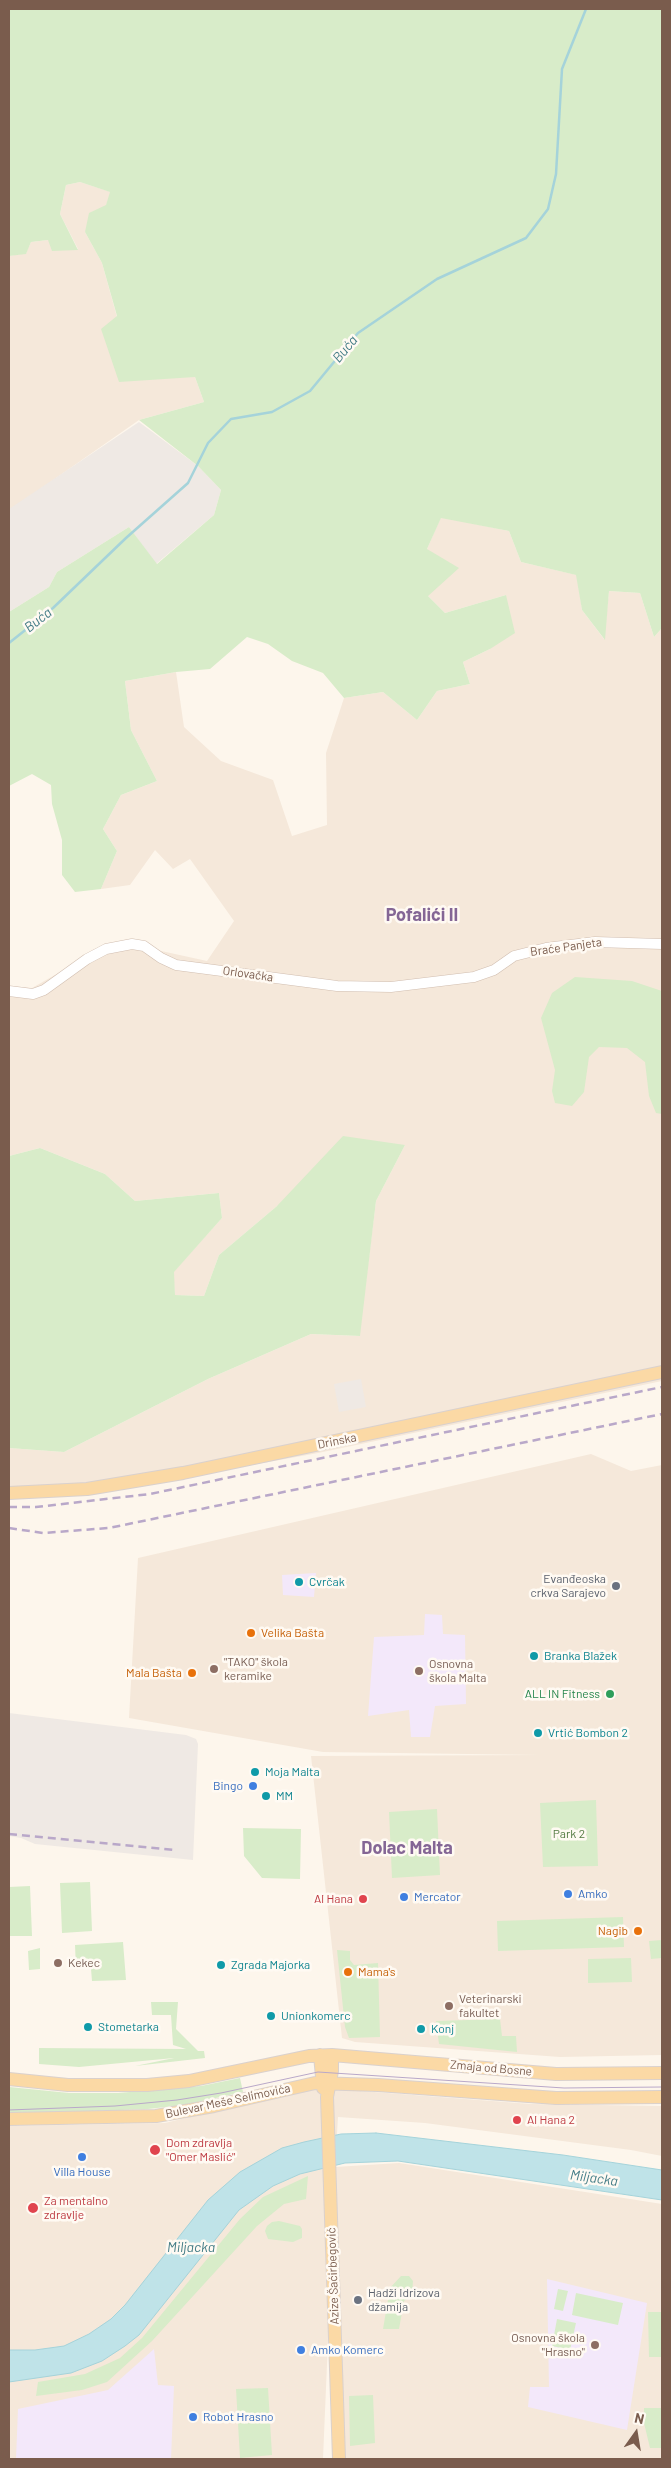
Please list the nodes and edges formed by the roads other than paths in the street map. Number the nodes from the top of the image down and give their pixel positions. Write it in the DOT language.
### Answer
graph roads {
  1 [pos="662,944"];
  2 [pos="503,964"];
  3 [pos="9,991"];
  4 [pos="662,1372"];
  5 [pos="9,1493"];
  6 [pos="326,2055"];
  7 [pos="662,2073"];
  8 [pos="9,2079"];
  9 [pos="327,2085"];
  10 [pos="662,2097"];
  11 [pos="9,2119"];
  12 [pos="340,2459"];
  1 -- 2 [label="street, Braće Panjeta"];
  2 -- 3 [label="street, Orlovačka"];
  4 -- 5 [label="main road, Drinska"];
  6 -- 7 [label="main road, Zmaja od Bosne"];
  6 -- 8 [label="main road"];
  6 -- 9 [label="main road, Azize Šaćirbegović"];
  9 -- 10 [label="main road, Zmaja od Bosne"];
  9 -- 11 [label="main road, Bulevar Meše Selimovića"];
  9 -- 12 [label="main road, Azize Šaćirbegović"];
}
